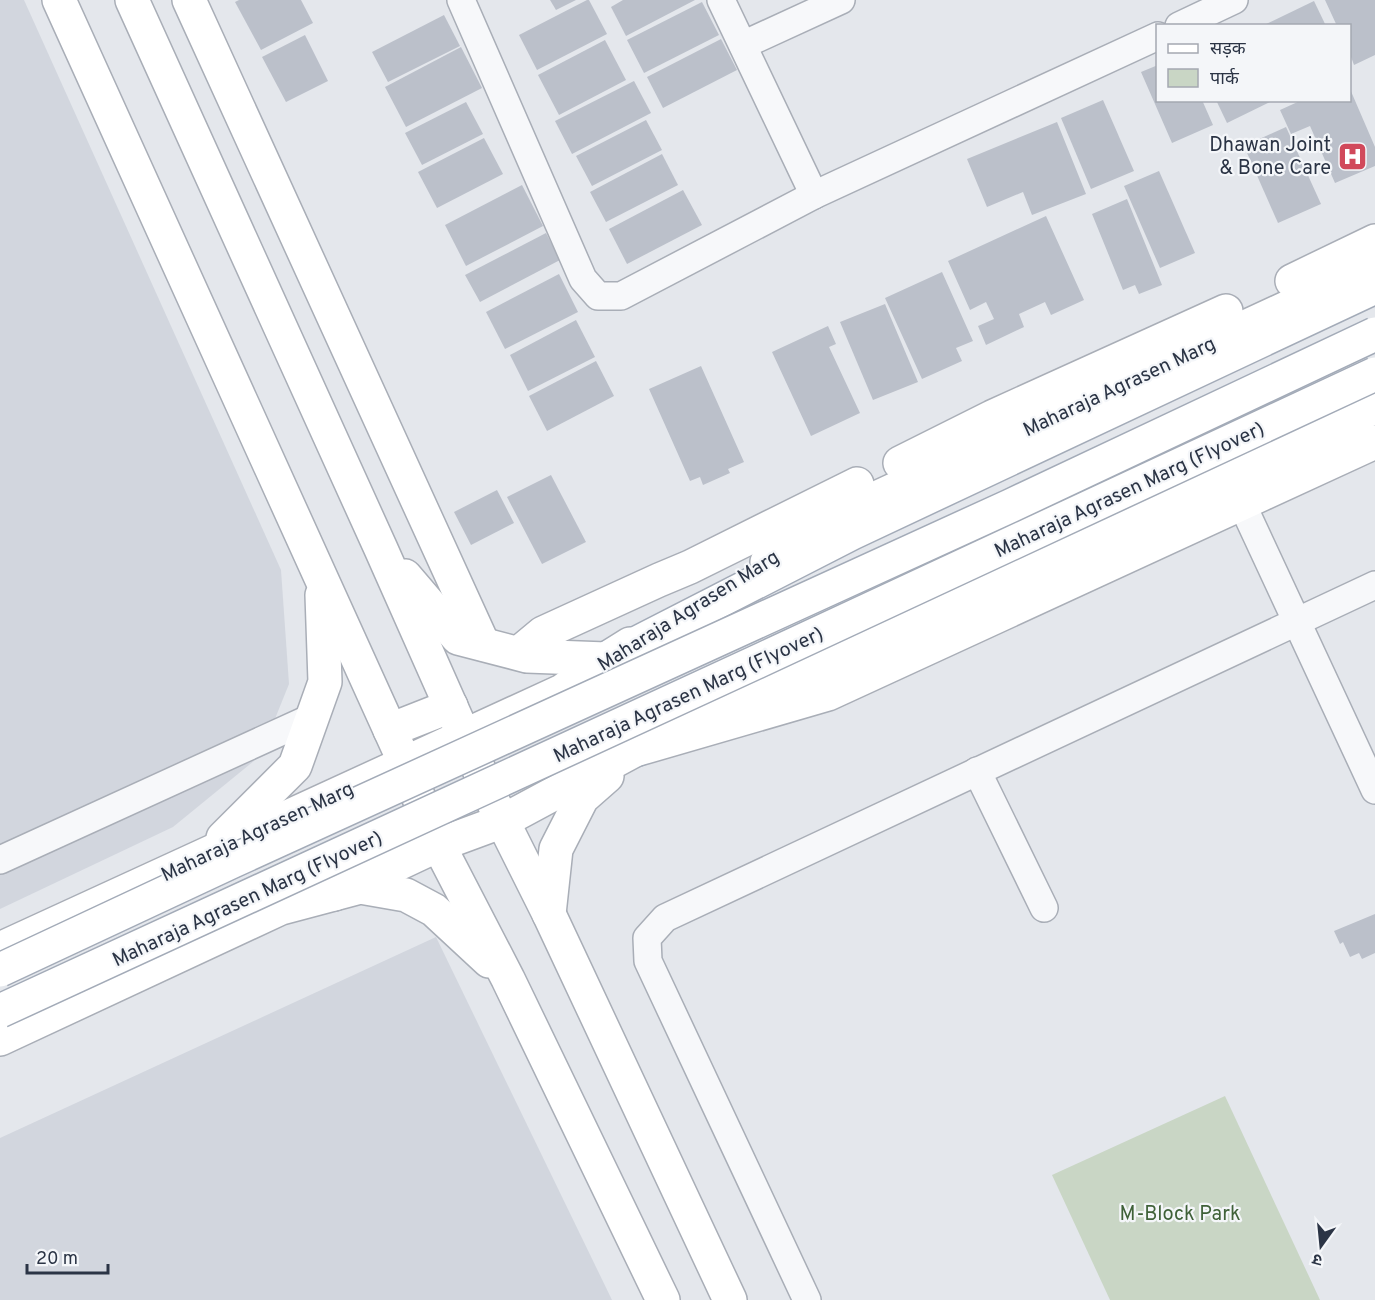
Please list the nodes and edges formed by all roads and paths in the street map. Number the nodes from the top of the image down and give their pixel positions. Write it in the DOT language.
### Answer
graph roads {
  1 [pos="59,0"];
  2 [pos="132,0"];
  3 [pos="189,0"];
  4 [pos="461,0"];
  5 [pos="721,0"];
  6 [pos="841,0"];
  7 [pos="1234,0"];
  8 [pos="1204,6"];
  9 [pos="1182,24"];
  10 [pos="1156,37"];
  11 [pos="742,45"];
  12 [pos="814,195"];
  13 [pos="1375,241"];
  14 [pos="1375,267"];
  15 [pos="1375,287"];
  16 [pos="1375,334"];
  17 [pos="1375,374"];
  18 [pos="1375,407"];
  19 [pos="1375,442"];
  20 [pos="1242,504"];
  21 [pos="381,549"];
  22 [pos="322,580"];
  23 [pos="1375,585"];
  24 [pos="1296,621"];
  25 [pos="483,644"];
  26 [pos="519,653"];
  27 [pos="606,659"];
  28 [pos="451,706"];
  29 [pos="313,717"];
  30 [pos="390,730"];
  31 [pos="465,736"];
  32 [pos="635,750"];
  33 [pos="405,763"];
  34 [pos="976,771"];
  35 [pos="1375,790"];
  36 [pos="503,821"];
  37 [pos="438,845"];
  38 [pos="209,852"];
  39 [pos="0,860"];
  40 [pos="334,894"];
  41 [pos="1044,908"];
  42 [pos="549,914"];
  43 [pos="0,949"];
  44 [pos="0,970"];
  45 [pos="508,978"];
  46 [pos="0,1011"];
  47 [pos="0,1039"];
  48 [pos="663,1300"];
  49 [pos="730,1300"];
  50 [pos="807,1300"];
  1 -- 22 [label="main road"];
  2 -- 21 [label="main road"];
  3 -- 25 [label="main road"];
  4 -- 12 [label="street"];
  5 -- 11 [label="street"];
  6 -- 11 [label="street"];
  7 -- 8 [label="street"];
  8 -- 9 [label="street"];
  10 -- 12 [label="street"];
  11 -- 12 [label="street"];
  13 -- 26 [label="main road"];
  14 -- 27 [label="main road, Maharaja Agrasen Marg"];
  15 -- 27 [label="main road"];
  16 -- 44 [label="main road, Maharaja Agrasen Marg (Flyover), bridge"];
  17 -- 46 [label="main road, Maharaja Agrasen Marg (Flyover), bridge"];
  18 -- 32 [label="main road"];
  19 -- 20 [label="main road"];
  20 -- 24 [label="street"];
  20 -- 32 [label="main road"];
  21 -- 25 [label="main road"];
  21 -- 28 [label="main road"];
  22 -- 29 [label="main road"];
  22 -- 30 [label="main road"];
  23 -- 24 [label="street"];
  24 -- 34 [label="street"];
  24 -- 35 [label="street"];
  25 -- 26 [label="main road"];
  26 -- 27 [label="main road"];
  27 -- 31 [label="main road, Maharaja Agrasen Marg"];
  28 -- 30 [label="main road"];
  28 -- 31 [label="main road"];
  29 -- 38 [label="main road"];
  29 -- 39 [label="street"];
  30 -- 33 [label="main road"];
  31 -- 33 [label="main road, Maharaja Agrasen Marg"];
  31 -- 36 [label="main road"];
  32 -- 36 [label="main road"];
  32 -- 42 [label="main road"];
  33 -- 37 [label="main road"];
  33 -- 38 [label="main road, Maharaja Agrasen Marg"];
  34 -- 41 [label="street"];
  34 -- 50 [label="street"];
  36 -- 37 [label="main road"];
  36 -- 42 [label="main road"];
  37 -- 40 [label="main road"];
  37 -- 45 [label="main road"];
  38 -- 43 [label="main road, Maharaja Agrasen Marg"];
  40 -- 45 [label="main road"];
  40 -- 47 [label="main road"];
  42 -- 49 [label="main road"];
  45 -- 48 [label="main road"];
}
